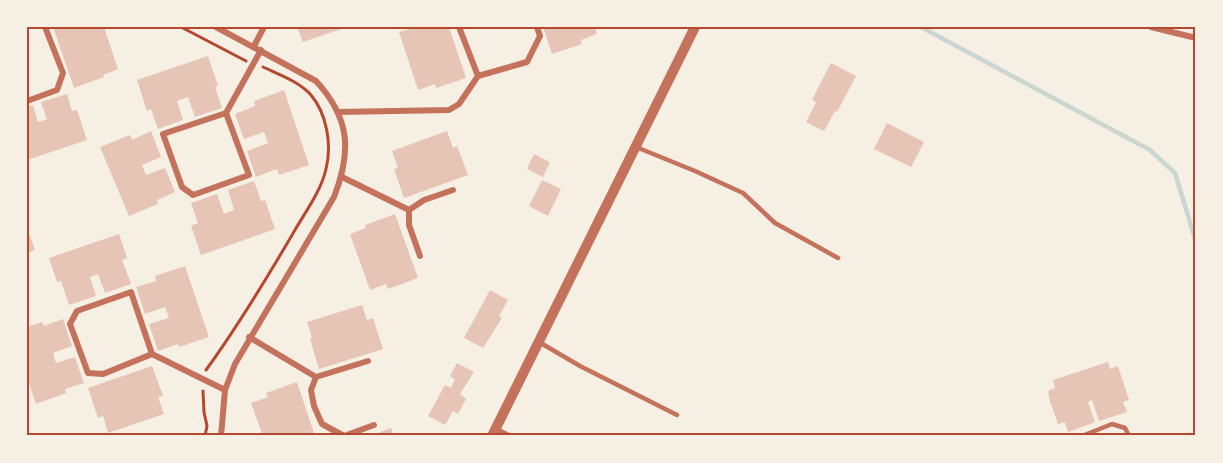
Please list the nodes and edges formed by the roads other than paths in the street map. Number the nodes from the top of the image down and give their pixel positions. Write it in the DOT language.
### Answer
graph roads {
  1 [pos="45,27"];
  2 [pos="216,27"];
  3 [pos="264,27"];
  4 [pos="459,27"];
  5 [pos="537,27"];
  6 [pos="695,27"];
  7 [pos="1150,27"];
  8 [pos="1196,38"];
  9 [pos="254,46"];
  10 [pos="261,50"];
  11 [pos="478,76"];
  12 [pos="27,101"];
  13 [pos="226,112"];
  14 [pos="338,112"];
  15 [pos="636,147"];
  16 [pos="342,177"];
  17 [pos="453,190"];
  18 [pos="409,210"];
  19 [pos="420,256"];
  20 [pos="838,258"];
  21 [pos="249,337"];
  22 [pos="539,342"];
  23 [pos="152,354"];
  24 [pos="368,361"];
  25 [pos="316,377"];
  26 [pos="225,390"];
  27 [pos="677,414"];
  28 [pos="374,425"];
  29 [pos="493,432"];
  30 [pos="221,436"];
  31 [pos="509,436"];
  32 [pos="1082,436"];
  33 [pos="1129,436"];
  1 -- 12 [label="street"];
  2 -- 9 [label="street"];
  3 -- 9 [label="street"];
  4 -- 11 [label="street"];
  5 -- 11 [label="street"];
  6 -- 15 [label="street"];
  7 -- 8 [label="street"];
  9 -- 10 [label="street"];
  10 -- 13 [label="street"];
  10 -- 14 [label="street"];
  11 -- 14 [label="street"];
  13 -- 13 [label="street"];
  14 -- 16 [label="street"];
  15 -- 20 [label="lane"];
  15 -- 22 [label="street"];
  16 -- 18 [label="street"];
  16 -- 21 [label="street"];
  17 -- 18 [label="street"];
  18 -- 19 [label="street"];
  21 -- 25 [label="street"];
  21 -- 26 [label="street"];
  22 -- 27 [label="lane"];
  22 -- 29 [label="street"];
  23 -- 23 [label="street"];
  23 -- 26 [label="street"];
  24 -- 25 [label="street"];
  25 -- 28 [label="street"];
  26 -- 30 [label="street"];
  29 -- 31 [label="street"];
  32 -- 33 [label="lane"];
}
